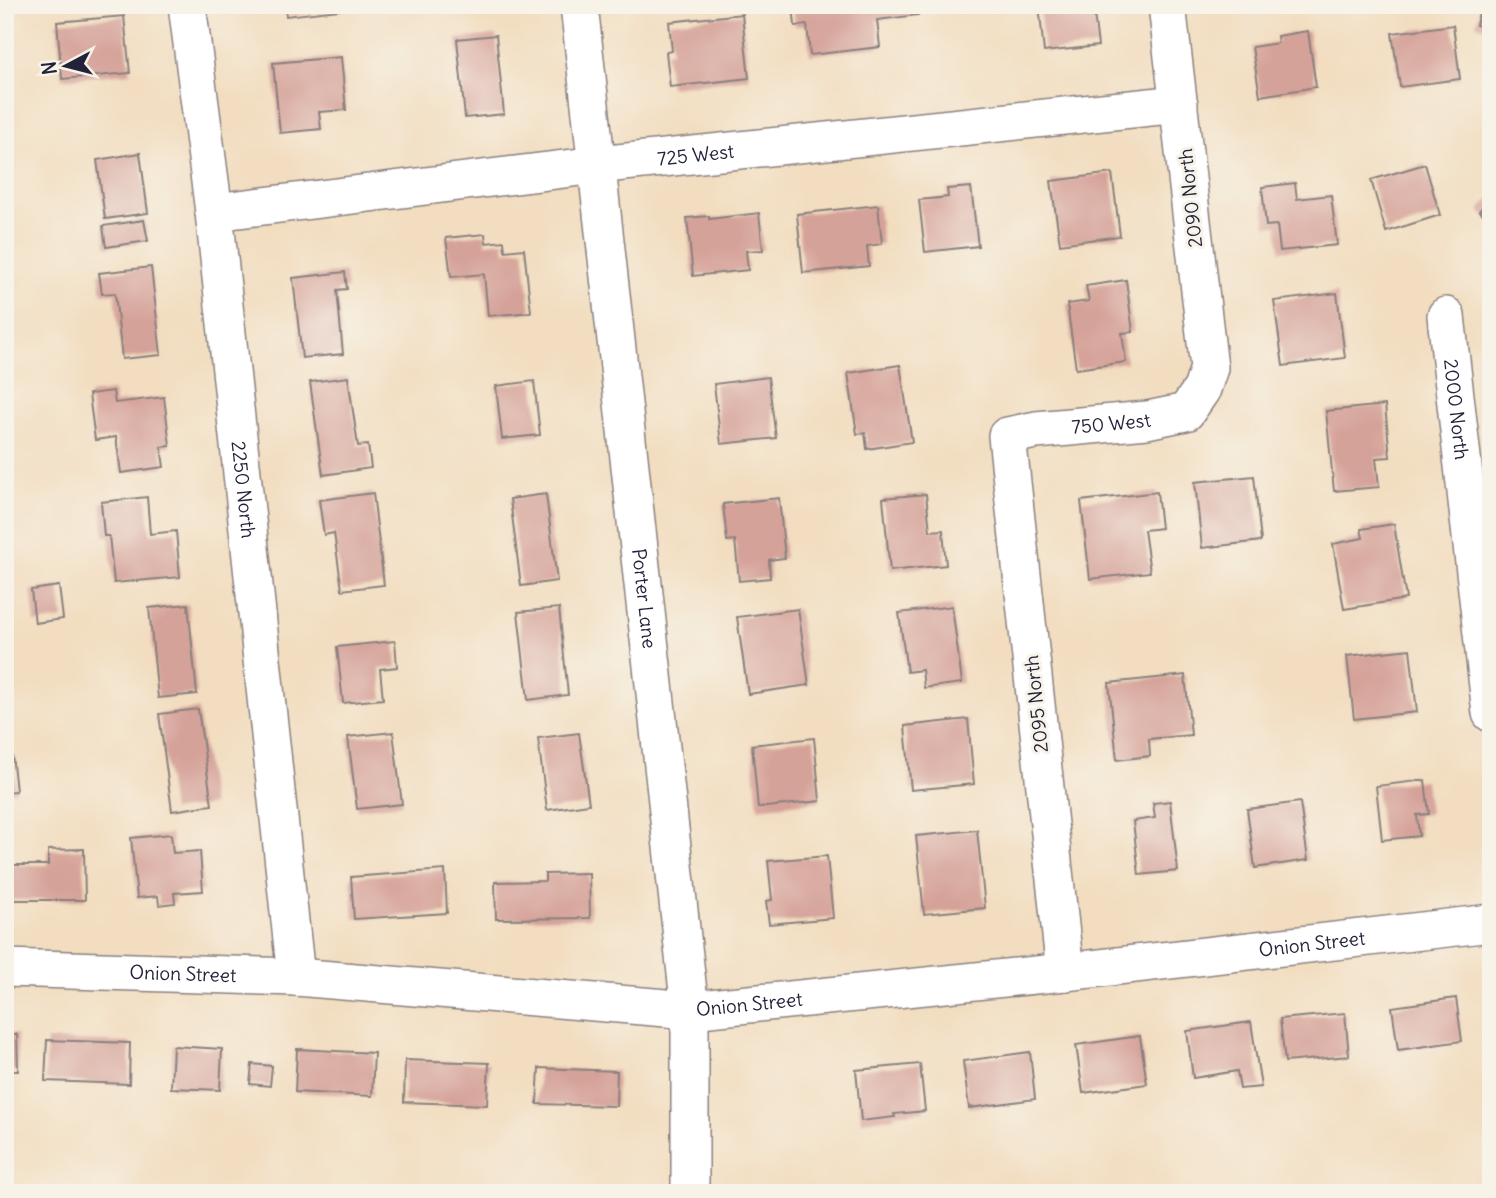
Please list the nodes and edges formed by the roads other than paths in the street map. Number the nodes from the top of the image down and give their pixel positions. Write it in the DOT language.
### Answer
graph roads {
  1 [pos="187,5"];
  2 [pos="579,5"];
  3 [pos="1167,5"];
  4 [pos="1179,104"];
  5 [pos="597,165"];
  6 [pos="214,212"];
  7 [pos="1447,316"];
  8 [pos="1202,390"];
  9 [pos="1007,436"];
  10 [pos="1491,713"];
  11 [pos="1491,923"];
  12 [pos="5,968"];
  13 [pos="1065,972"];
  14 [pos="296,977"];
  15 [pos="690,1010"];
  16 [pos="690,1193"];
  1 -- 6 [label="street, 2250 North"];
  2 -- 5 [label="street, Porter Lane"];
  3 -- 4 [label="street, 2090 North"];
  4 -- 5 [label="street, 725 West"];
  4 -- 8 [label="street, 2090 North"];
  5 -- 6 [label="street, 725 West"];
  5 -- 15 [label="street, Porter Lane"];
  6 -- 14 [label="street, 2250 North"];
  7 -- 10 [label="street, 2000 North"];
  8 -- 9 [label="street, 750 West"];
  9 -- 13 [label="street, 2095 North"];
  11 -- 13 [label="street, Onion Street"];
  12 -- 14 [label="street, Onion Street"];
  13 -- 15 [label="street, Onion Street"];
  14 -- 15 [label="street, Onion Street"];
  15 -- 16 [label="street, Porter Lane"];
}
